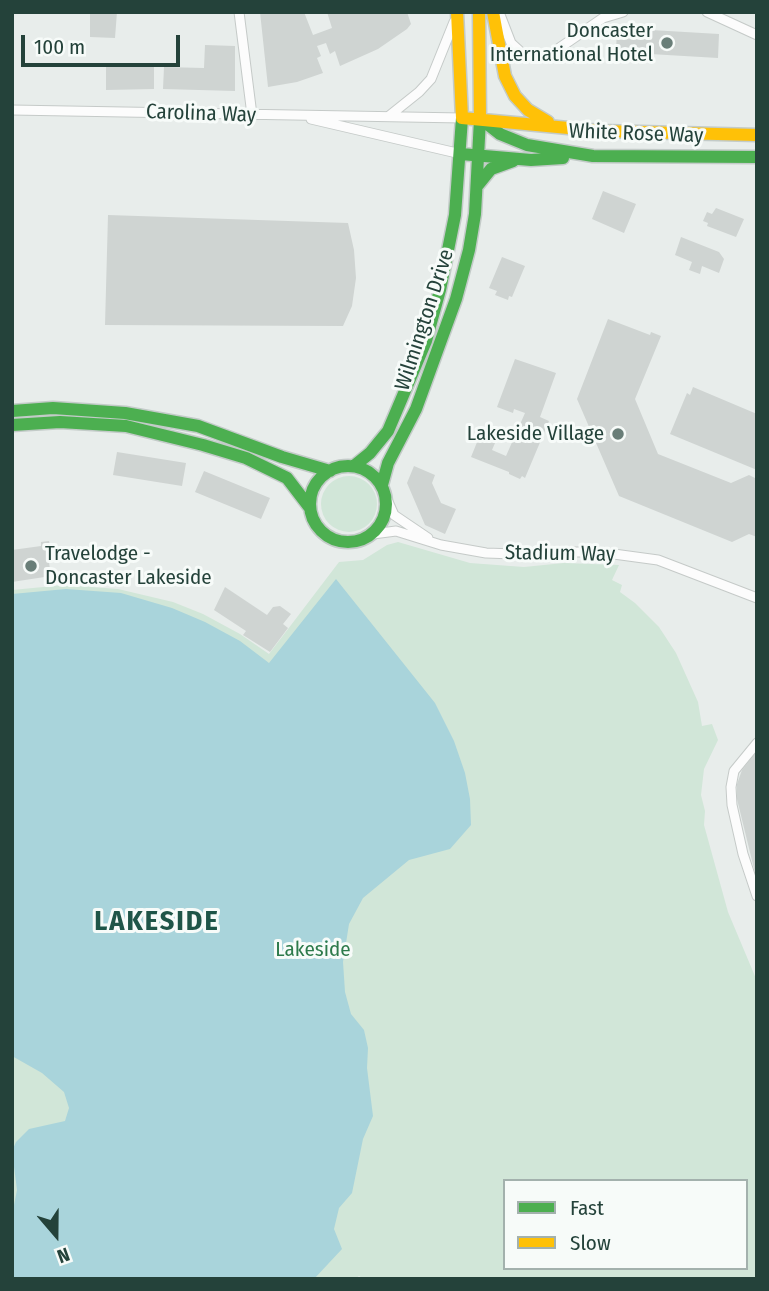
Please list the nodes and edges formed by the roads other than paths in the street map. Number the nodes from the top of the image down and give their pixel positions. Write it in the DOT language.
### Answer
graph roads {
  1 [pos="239,12"];
  2 [pos="479,12"];
  3 [pos="493,12"];
  4 [pos="499,12"];
  5 [pos="623,12"];
  6 [pos="707,12"];
  7 [pos="457,14"];
  8 [pos="757,35"];
  9 [pos="461,89"];
  10 [pos="12,110"];
  11 [pos="252,116"];
  12 [pos="299,116"];
  13 [pos="389,116"];
  14 [pos="462,118"];
  15 [pos="480,119"];
  16 [pos="553,125"];
  17 [pos="757,135"];
  18 [pos="461,154"];
  19 [pos="593,156"];
  20 [pos="479,157"];
  21 [pos="757,157"];
  22 [pos="526,160"];
  23 [pos="478,185"];
  24 [pos="12,411"];
  25 [pos="12,425"];
  26 [pos="354,466"];
  27 [pos="330,471"];
  28 [pos="384,491"];
  29 [pos="310,508"];
  30 [pos="373,534"];
  31 [pos="441,545"];
  32 [pos="757,598"];
  33 [pos="757,743"];
  34 [pos="757,896"];
  1 -- 11 [label="street"];
  2 -- 15 [label="main road"];
  3 -- 16 [label="main road, White Rose Way"];
  4 -- 5 [label="street"];
  6 -- 8 [label="street"];
  7 -- 9 [label="main road, White Rose Way"];
  7 -- 13 [label="street"];
  9 -- 14 [label="main road, White Rose Way"];
  9 -- 15 [label="main road, White Rose Way"];
  10 -- 11 [label="street, Carolina Way"];
  11 -- 12 [label="street, Carolina Way"];
  12 -- 13 [label="street, Carolina Way"];
  12 -- 18 [label="street"];
  13 -- 14 [label="street, Carolina Way"];
  14 -- 15 [label="main road, White Rose Way"];
  14 -- 18 [label="main road, Wilmington Drive"];
  15 -- 16 [label="main road, White Rose Way"];
  15 -- 19 [label="main road, White Rose Way"];
  15 -- 20 [label="main road, Wilmington Drive"];
  16 -- 17 [label="main road, White Rose Way"];
  18 -- 20 [label="main road"];
  18 -- 26 [label="main road, Wilmington Drive"];
  19 -- 21 [label="main road, White Rose Way"];
  19 -- 22 [label="main road"];
  20 -- 22 [label="main road"];
  20 -- 23 [label="main road, Wilmington Drive"];
  22 -- 23 [label="main road"];
  23 -- 28 [label="main road, Wilmington Drive"];
  24 -- 27 [label="main road"];
  25 -- 29 [label="main road"];
  26 -- 27 [label="main road"];
  26 -- 28 [label="main road"];
  27 -- 29 [label="main road"];
  28 -- 30 [label="main road"];
  28 -- 31 [label="street, Stadium Way"];
  29 -- 30 [label="main road"];
  30 -- 31 [label="street, Stadium Way"];
  31 -- 32 [label="street, Stadium Way"];
  33 -- 34 [label="street"];
}
